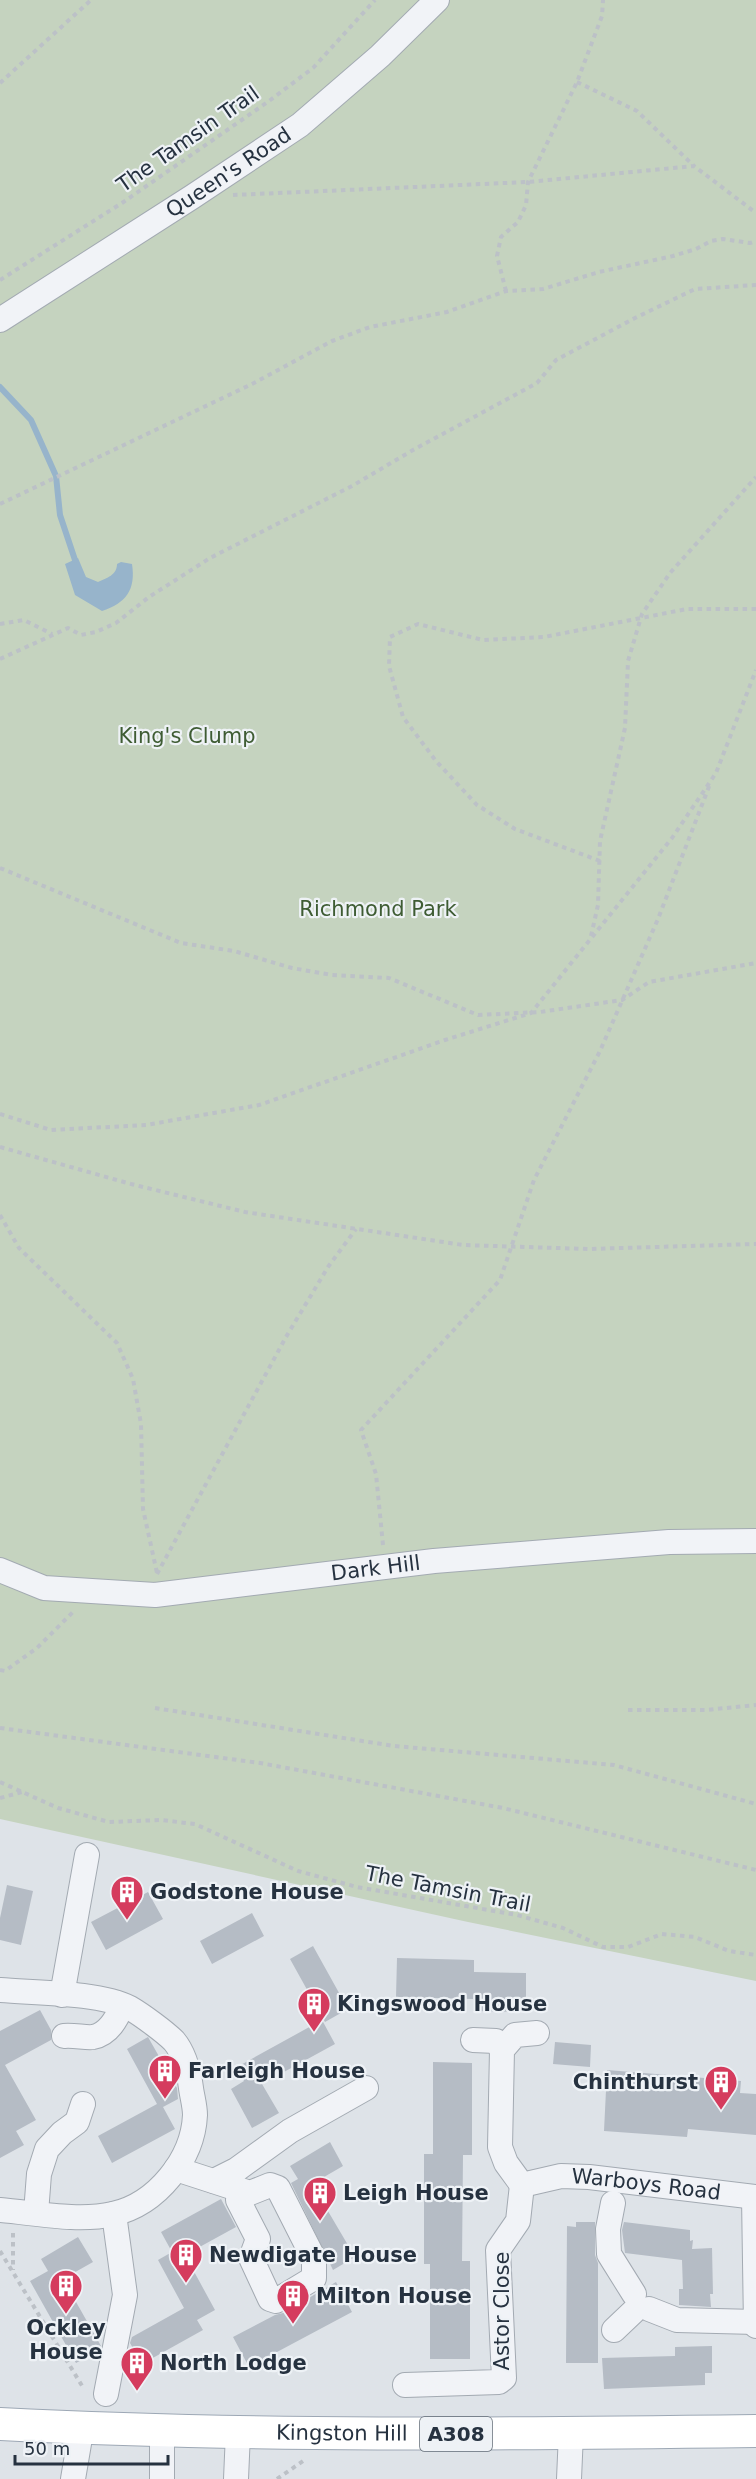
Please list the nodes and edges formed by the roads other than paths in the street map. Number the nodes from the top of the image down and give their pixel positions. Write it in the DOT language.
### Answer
graph roads {
  1 [pos="437,0"];
  2 [pos="0,320"];
  3 [pos="756,1541"];
  4 [pos="0,1570"];
  5 [pos="87,1855"];
  6 [pos="0,1990"];
  7 [pos="63,1995"];
  8 [pos="122,2006"];
  9 [pos="537,2033"];
  10 [pos="64,2036"];
  11 [pos="473,2040"];
  12 [pos="502,2050"];
  13 [pos="366,2088"];
  14 [pos="83,2104"];
  15 [pos="176,2169"];
  16 [pos="214,2181"];
  17 [pos="529,2184"];
  18 [pos="239,2189"];
  19 [pos="755,2197"];
  20 [pos="613,2203"];
  21 [pos="6,2211"];
  22 [pos="36,2213"];
  23 [pos="114,2214"];
  24 [pos="639,2304"];
  25 [pos="756,2324"];
  26 [pos="614,2330"];
  27 [pos="405,2385"];
  28 [pos="96,2394"];
  29 [pos="0,2424"];
  30 [pos="82,2426"];
  31 [pos="756,2431"];
  32 [pos="162,2432"];
  33 [pos="238,2433"];
  34 [pos="571,2433"];
  35 [pos="73,2479"];
  36 [pos="162,2479"];
  37 [pos="236,2479"];
  38 [pos="569,2479"];
  1 -- 2 [label="street, Queen's Road"];
  3 -- 4 [label="street, Dark Hill"];
  5 -- 7 [label="street"];
  6 -- 7 [label="street"];
  7 -- 8 [label="street"];
  8 -- 10 [label="street"];
  8 -- 15 [label="street"];
  9 -- 12 [label="street"];
  11 -- 12 [label="street"];
  12 -- 17 [label="street"];
  13 -- 16 [label="street"];
  14 -- 22 [label="street"];
  15 -- 16 [label="street"];
  15 -- 23 [label="street"];
  16 -- 18 [label="street"];
  17 -- 19 [label="street, Warboys Road"];
  17 -- 27 [label="street, Astor Close"];
  18 -- 18 [label="street"];
  19 -- 25 [label="street"];
  20 -- 24 [label="street"];
  21 -- 22 [label="street"];
  22 -- 23 [label="street"];
  23 -- 28 [label="street"];
  24 -- 25 [label="street"];
  24 -- 26 [label="street"];
  29 -- 30 [label="main road, Kingston Hill / A308"];
  30 -- 32 [label="main road, Kingston Hill / A308"];
  30 -- 35 [label="street"];
  31 -- 34 [label="main road, Kingston Hill / A308"];
  32 -- 33 [label="main road, Kingston Hill / A308"];
  32 -- 36 [label="street"];
  33 -- 34 [label="main road, Kingston Hill / A308"];
  33 -- 37 [label="street"];
  34 -- 38 [label="street"];
}
